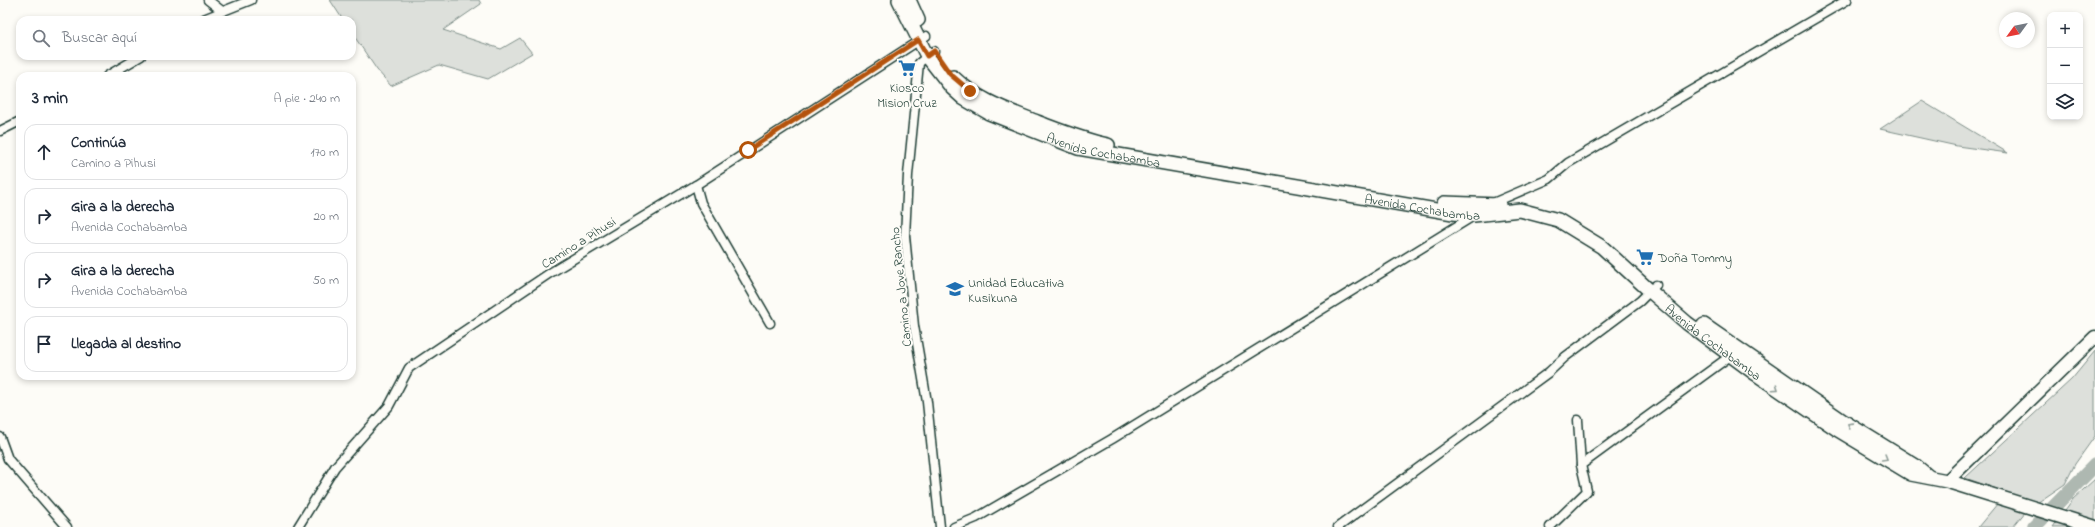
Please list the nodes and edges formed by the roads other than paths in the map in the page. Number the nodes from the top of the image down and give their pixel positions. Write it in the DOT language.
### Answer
graph roads {
  1 [pos="208,0"];
  2 [pos="251,0"];
  3 [pos="899,0"];
  4 [pos="909,0"];
  5 [pos="1847,0"];
  6 [pos="222,11"];
  7 [pos="210,16"];
  8 [pos="922,38"];
  9 [pos="930,53"];
  10 [pos="133,60"];
  11 [pos="114,72"];
  12 [pos="16,123"];
  13 [pos="0,131"];
  14 [pos="696,185"];
  15 [pos="1486,206"];
  16 [pos="1474,215"];
  17 [pos="1653,288"];
  18 [pos="770,323"];
  19 [pos="2095,337"];
  20 [pos="1734,352"];
  21 [pos="1578,420"];
  22 [pos="0,437"];
  23 [pos="1581,465"];
  24 [pos="1946,481"];
  25 [pos="67,527"];
  26 [pos="298,527"];
  27 [pos="940,527"];
  28 [pos="954,527"];
  29 [pos="1338,527"];
  30 [pos="1550,527"];
  31 [pos="2094,527"];
  1 -- 6 [label="street"];
  2 -- 6 [label="street"];
  3 -- 8 [label="main road, Avenida Cochabamba"];
  4 -- 8 [label="main road, Avenida Cochabamba"];
  5 -- 15 [label="street"];
  6 -- 7 [label="street"];
  8 -- 9 [label="main road, Avenida Cochabamba"];
  8 -- 14 [label="street, Camino a Pihusi"];
  9 -- 15 [label="main road, Avenida Cochabamba"];
  9 -- 16 [label="main road, Avenida Cochabamba"];
  9 -- 27 [label="street, Camino a Jove Rancho"];
  10 -- 11 [label="street"];
  12 -- 13 [label="street"];
  14 -- 18 [label="street"];
  14 -- 26 [label="street, Camino a Pihusi"];
  15 -- 16 [label="street"];
  15 -- 17 [label="main road, Avenida Cochabamba"];
  16 -- 17 [label="main road, Avenida Cochabamba"];
  16 -- 28 [label="street"];
  17 -- 20 [label="main road, Avenida Cochabamba"];
  17 -- 29 [label="street"];
  19 -- 24 [label="street"];
  20 -- 23 [label="street"];
  20 -- 24 [label="main road, Avenida Cochabamba"];
  21 -- 23 [label="street"];
  22 -- 25 [label="street"];
  23 -- 30 [label="street"];
  24 -- 31 [label="main road, Avenida Cochabamba"];
}
